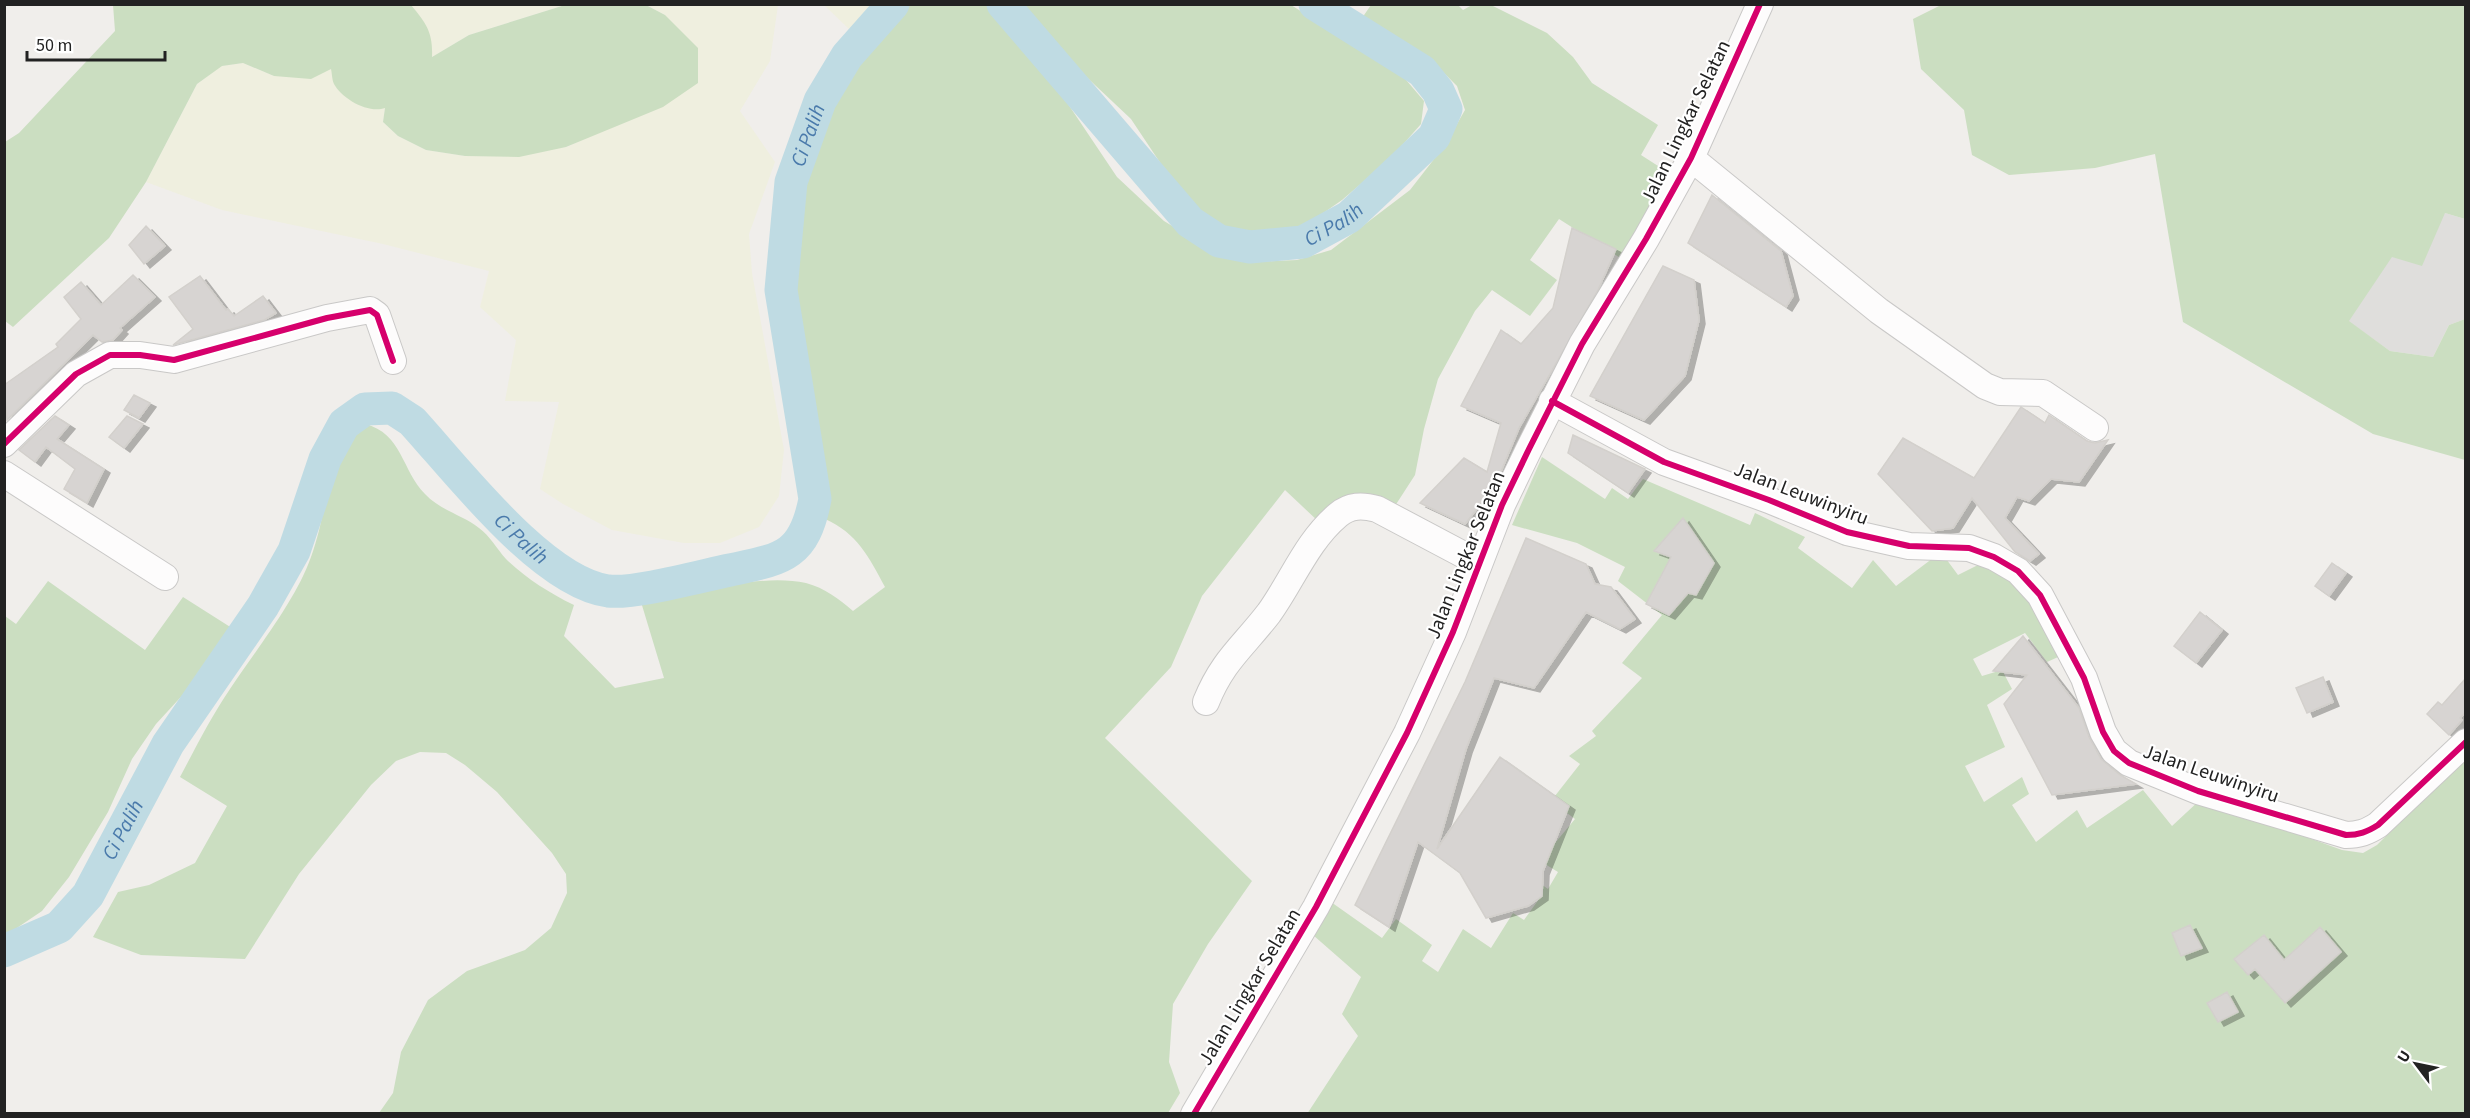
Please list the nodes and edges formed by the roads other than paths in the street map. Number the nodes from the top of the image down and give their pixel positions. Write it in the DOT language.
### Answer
graph roads {
  1 [pos="1760,4"];
  2 [pos="1691,158"];
  3 [pos="393,361"];
  4 [pos="1552,402"];
  5 [pos="2095,428"];
  6 [pos="4,444"];
  7 [pos="4,474"];
  8 [pos="1479,563"];
  9 [pos="165,577"];
  10 [pos="1206,702"];
  11 [pos="2466,742"];
  12 [pos="1194,1113"];
  1 -- 2 [label="street, Jalan Lingkar Selatan"];
  2 -- 4 [label="street, Jalan Lingkar Selatan"];
  2 -- 5 [label="street"];
  3 -- 6 [label="street"];
  4 -- 8 [label="street, Jalan Lingkar Selatan"];
  4 -- 11 [label="street, Jalan Leuwinyiru"];
  7 -- 9 [label="street"];
  8 -- 10 [label="street"];
  8 -- 12 [label="street, Jalan Lingkar Selatan"];
}
